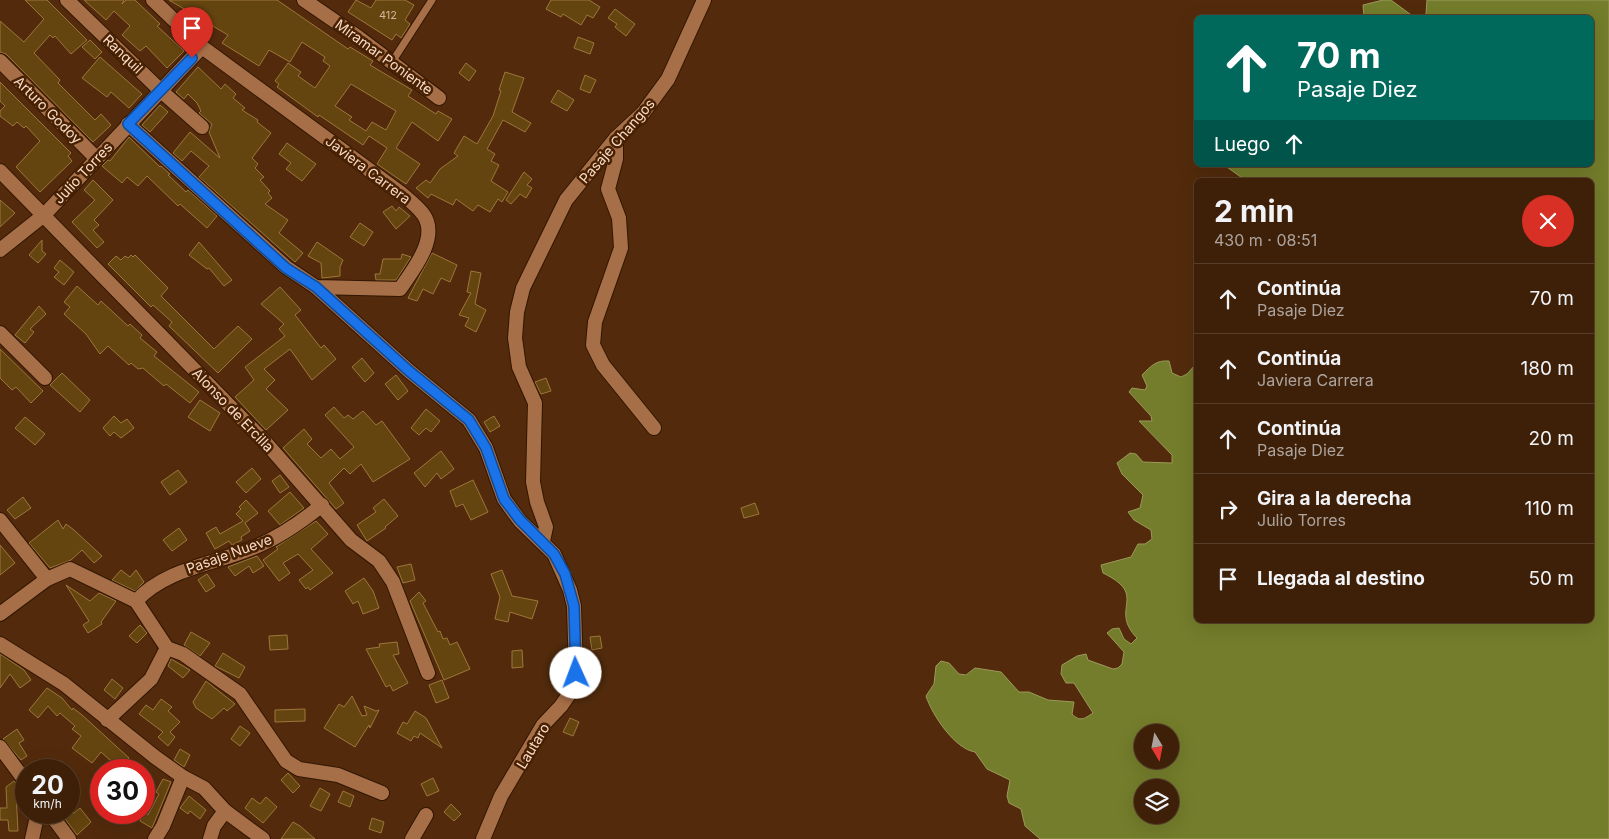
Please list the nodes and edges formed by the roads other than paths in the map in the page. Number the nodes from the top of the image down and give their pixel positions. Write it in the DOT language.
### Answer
graph roads {
  1 [pos="67,0"];
  2 [pos="153,0"];
  3 [pos="304,0"];
  4 [pos="432,0"];
  5 [pos="704,0"];
  6 [pos="202,47"];
  7 [pos="0,61"];
  8 [pos="392,62"];
  9 [pos="160,90"];
  10 [pos="439,98"];
  11 [pos="128,124"];
  12 [pos="202,127"];
  13 [pos="616,138"];
  14 [pos="96,158"];
  15 [pos="0,171"];
  16 [pos="44,215"];
  17 [pos="0,250"];
  18 [pos="316,287"];
  19 [pos="0,333"];
  20 [pos="45,378"];
  21 [pos="654,428"];
  22 [pos="322,505"];
  23 [pos="0,520"];
  24 [pos="543,541"];
  25 [pos="47,579"];
  26 [pos="136,602"];
  27 [pos="0,614"];
  28 [pos="0,644"];
  29 [pos="167,648"];
  30 [pos="428,673"];
  31 [pos="107,720"];
  32 [pos="0,747"];
  33 [pos="15,767"];
  34 [pos="182,777"];
  35 [pos="382,793"];
  36 [pos="224,811"];
  37 [pos="426,815"];
  38 [pos="35,824"];
  39 [pos="58,824"];
  40 [pos="32,839"];
  41 [pos="69,839"];
  42 [pos="155,839"];
  43 [pos="210,839"];
  44 [pos="263,839"];
  45 [pos="412,839"];
  46 [pos="483,839"];
  1 -- 9 [label="street, Ranquil"];
  2 -- 6 [label="street, Javiera Carrera"];
  3 -- 8 [label="street, Miramar Poniente"];
  4 -- 8 [label="lane"];
  5 -- 13 [label="street, Pasaje Changos"];
  6 -- 9 [label="street, Julio Torres"];
  6 -- 18 [label="street, Javiera Carrera"];
  7 -- 14 [label="street, Arturo Godoy"];
  8 -- 10 [label="street, Miramar Poniente"];
  9 -- 11 [label="street, Julio Torres"];
  9 -- 12 [label="street, Ranquil"];
  11 -- 14 [label="street, Julio Torres"];
  11 -- 18 [label="street"];
  13 -- 21 [label="street"];
  13 -- 24 [label="street, Pasaje Changos"];
  14 -- 16 [label="street, Julio Torres"];
  15 -- 16 [label="street, Alonso de Ercilla"];
  16 -- 17 [label="street, Julio Torres"];
  16 -- 22 [label="street, Alonso de Ercilla"];
  18 -- 24 [label="street, Lautaro"];
  19 -- 20 [label="street"];
  22 -- 26 [label="street, Pasaje Nueve"];
  22 -- 30 [label="street, Alonso de Ercilla"];
  23 -- 25 [label="street"];
  24 -- 46 [label="street, Lautaro"];
  25 -- 26 [label="street"];
  25 -- 27 [label="street"];
  26 -- 29 [label="street"];
  28 -- 31 [label="street"];
  29 -- 31 [label="street"];
  29 -- 35 [label="street"];
  31 -- 34 [label="street"];
  32 -- 33 [label="street"];
  34 -- 36 [label="street"];
  34 -- 42 [label="street"];
  36 -- 43 [label="street"];
  36 -- 44 [label="street"];
  37 -- 45 [label="street"];
  38 -- 40 [label="street"];
  39 -- 41 [label="street"];
}
